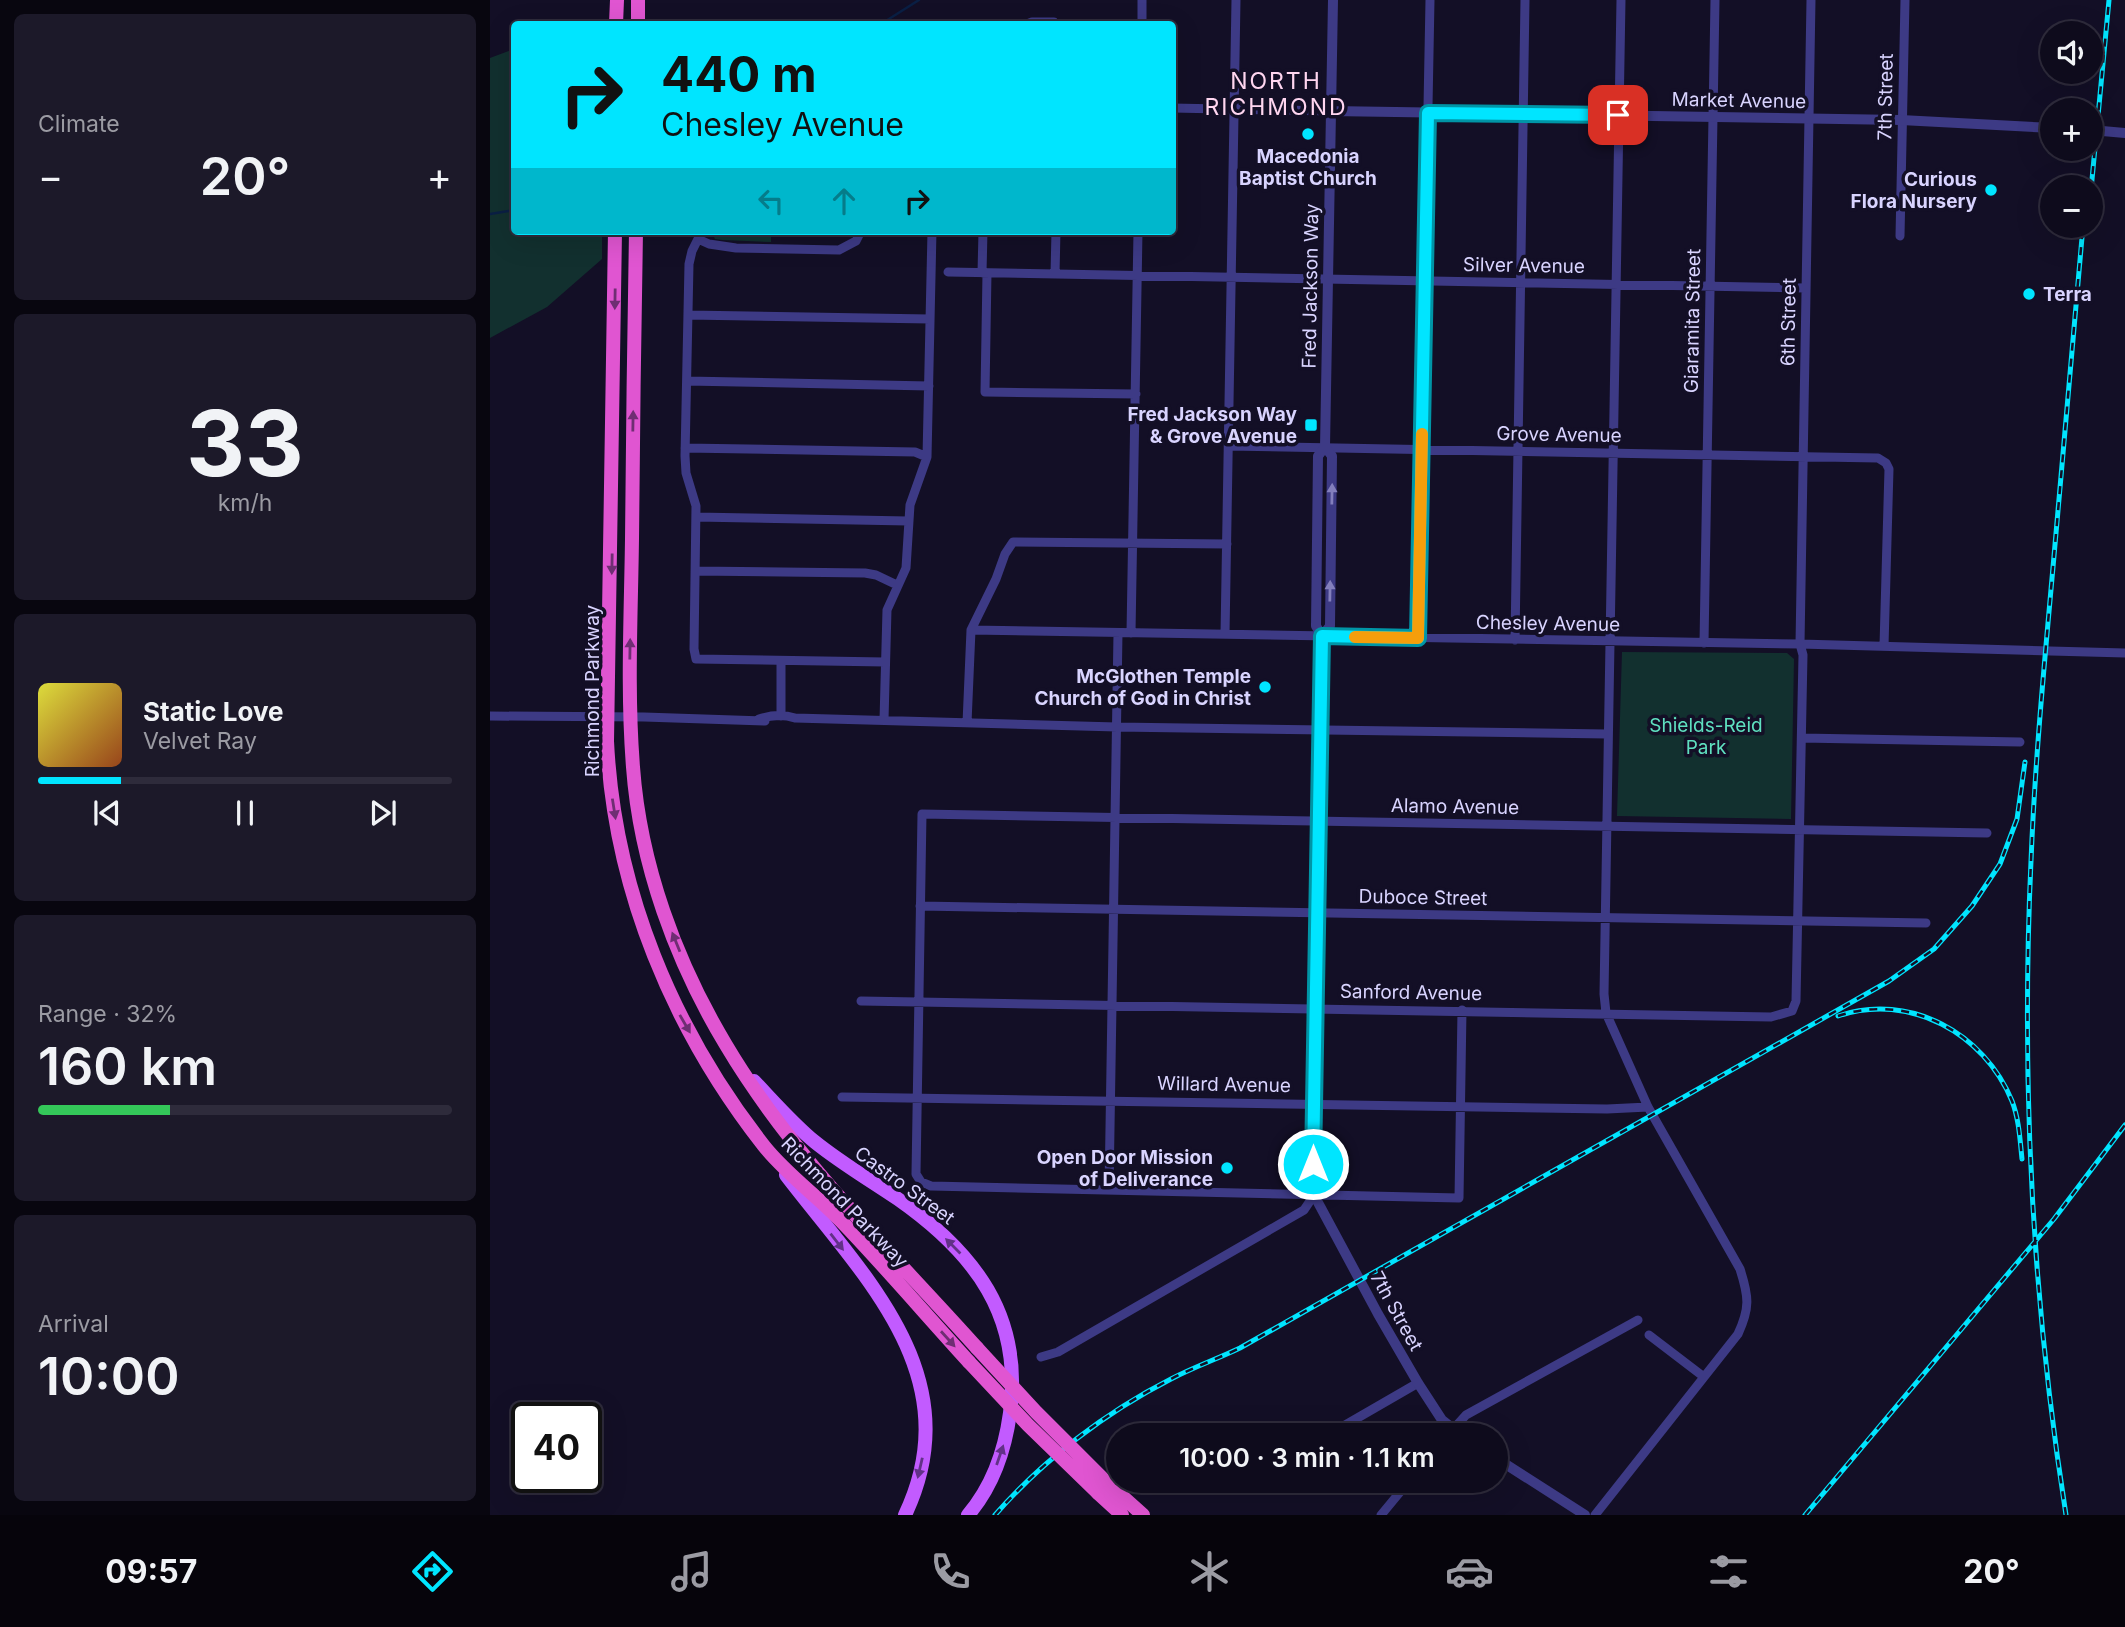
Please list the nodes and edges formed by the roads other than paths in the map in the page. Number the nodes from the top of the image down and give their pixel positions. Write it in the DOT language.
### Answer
graph roads {
  1 [pos="617,0"];
  2 [pos="638,0"];
  3 [pos="1142,0"];
  4 [pos="1236,0"];
  5 [pos="1333,0"];
  6 [pos="1430,0"];
  7 [pos="1525,0"];
  8 [pos="1620,0"];
  9 [pos="1715,0"];
  10 [pos="1811,0"];
  11 [pos="1905,0"];
  12 [pos="617,21"];
  13 [pos="638,21"];
  14 [pos="1142,21"];
  15 [pos="1176,107"];
  16 [pos="1234,108"];
  17 [pos="1330,111"];
  18 [pos="1428,113"];
  19 [pos="1523,114"];
  20 [pos="1618,115"];
  21 [pos="1713,117"];
  22 [pos="1809,118"];
  23 [pos="1901,120"];
  24 [pos="2040,127"];
  25 [pos="2103,131"];
  26 [pos="2125,133"];
  27 [pos="615,235"];
  28 [pos="636,235"];
  29 [pos="700,235"];
  30 [pos="859,235"];
  31 [pos="932,235"];
  32 [pos="983,235"];
  33 [pos="1056,235"];
  34 [pos="1138,235"];
  35 [pos="1900,236"];
  36 [pos="948,272"];
  37 [pos="985,273"];
  38 [pos="1055,274"];
  39 [pos="1137,276"];
  40 [pos="1231,278"];
  41 [pos="1328,279"];
  42 [pos="1424,281"];
  43 [pos="1520,282"];
  44 [pos="1615,283"];
  45 [pos="1711,286"];
  46 [pos="1805,288"];
  47 [pos="688,315"];
  48 [pos="930,319"];
  49 [pos="687,381"];
  50 [pos="929,386"];
  51 [pos="1136,394"];
  52 [pos="1229,446"];
  53 [pos="1325,447"];
  54 [pos="685,448"];
  55 [pos="1422,449"];
  56 [pos="1517,451"];
  57 [pos="1613,453"];
  58 [pos="1707,455"];
  59 [pos="1804,456"];
  60 [pos="927,457"];
  61 [pos="696,516"];
  62 [pos="908,521"];
  63 [pos="1133,541"];
  64 [pos="1227,544"];
  65 [pos="695,570"];
  66 [pos="897,585"];
  67 [pos="971,630"];
  68 [pos="1118,633"];
  69 [pos="1131,633"];
  70 [pos="1225,634"];
  71 [pos="1322,636"];
  72 [pos="1418,638"];
  73 [pos="1514,640"];
  74 [pos="1609,641"];
  75 [pos="1704,643"];
  76 [pos="1800,644"];
  77 [pos="1884,646"];
  78 [pos="2125,653"];
  79 [pos="781,661"];
  80 [pos="885,662"];
  81 [pos="490,716"];
  82 [pos="781,716"];
  83 [pos="609,717"];
  84 [pos="630,717"];
  85 [pos="795,718"];
  86 [pos="760,719"];
  87 [pos="884,720"];
  88 [pos="967,723"];
  89 [pos="1117,727"];
  90 [pos="1320,730"];
  91 [pos="1607,734"];
  92 [pos="1802,738"];
  93 [pos="2020,742"];
  94 [pos="1116,817"];
  95 [pos="1318,821"];
  96 [pos="1606,826"];
  97 [pos="1800,830"];
  98 [pos="1987,833"];
  99 [pos="920,906"];
  100 [pos="1113,910"];
  101 [pos="1317,913"];
  102 [pos="1604,918"];
  103 [pos="1798,920"];
  104 [pos="1926,923"];
  105 [pos="861,1001"];
  106 [pos="919,1001"];
  107 [pos="1112,1004"];
  108 [pos="1316,1008"];
  109 [pos="1462,1010"];
  110 [pos="1793,1012"];
  111 [pos="1606,1013"];
  112 [pos="741,1068"];
  113 [pos="842,1097"];
  114 [pos="918,1097"];
  115 [pos="1111,1100"];
  116 [pos="1314,1103"];
  117 [pos="1460,1106"];
  118 [pos="1648,1107"];
  119 [pos="766,1148"];
  120 [pos="1109,1190"];
  121 [pos="1314,1195"];
  122 [pos="1638,1320"];
  123 [pos="1649,1335"];
  124 [pos="1041,1357"];
  125 [pos="1704,1377"];
  126 [pos="1418,1384"];
  127 [pos="1349,1423"];
  128 [pos="1445,1423"];
  129 [pos="1461,1423"];
  130 [pos="1508,1466"];
  131 [pos="1101,1487"];
  132 [pos="1399,1493"];
  133 [pos="905,1515"];
  134 [pos="968,1515"];
  135 [pos="1122,1515"];
  136 [pos="1143,1515"];
  137 [pos="1381,1515"];
  138 [pos="1585,1515"];
  139 [pos="1595,1515"];
  1 -- 12 [label="highway"];
  2 -- 13 [label="highway"];
  3 -- 14 [label="street"];
  4 -- 16 [label="street"];
  5 -- 17 [label="street, Fred Jackson Way"];
  6 -- 18 [label="street"];
  7 -- 19 [label="street"];
  8 -- 20 [label="street"];
  9 -- 21 [label="street, Giaramita Street"];
  10 -- 22 [label="street, 6th Street"];
  11 -- 23 [label="street, 7th Street"];
  15 -- 16 [label="street, Market Avenue"];
  16 -- 17 [label="street, Market Avenue"];
  16 -- 40 [label="street"];
  17 -- 18 [label="street, Market Avenue"];
  17 -- 41 [label="street, Fred Jackson Way"];
  18 -- 19 [label="street, Market Avenue"];
  18 -- 42 [label="street"];
  19 -- 20 [label="street, Market Avenue"];
  19 -- 43 [label="street"];
  20 -- 21 [label="street, Market Avenue"];
  20 -- 44 [label="street"];
  21 -- 22 [label="street, Market Avenue"];
  21 -- 45 [label="street, Giaramita Street"];
  22 -- 23 [label="street, Market Avenue"];
  22 -- 46 [label="street, 6th Street"];
  23 -- 24 [label="street, Market Avenue"];
  23 -- 35 [label="street, 7th Street"];
  25 -- 26 [label="street"];
  27 -- 83 [label="highway, Richmond Parkway, one-way"];
  84 -- 28 [label="highway, Richmond Parkway, one-way"];
  29 -- 30 [label="street"];
  29 -- 47 [label="street"];
  31 -- 48 [label="street"];
  32 -- 37 [label="street"];
  33 -- 38 [label="street"];
  34 -- 39 [label="street"];
  36 -- 37 [label="street, Silver Avenue"];
  37 -- 38 [label="street, Silver Avenue"];
  37 -- 51 [label="street"];
  38 -- 39 [label="street, Silver Avenue"];
  39 -- 40 [label="street, Silver Avenue"];
  39 -- 51 [label="street"];
  40 -- 41 [label="street, Silver Avenue"];
  40 -- 52 [label="street"];
  41 -- 42 [label="street, Silver Avenue"];
  41 -- 53 [label="street, Fred Jackson Way"];
  42 -- 43 [label="street, Silver Avenue"];
  42 -- 55 [label="street"];
  43 -- 44 [label="street, Silver Avenue"];
  43 -- 56 [label="street"];
  44 -- 45 [label="street, Silver Avenue"];
  44 -- 57 [label="street"];
  45 -- 46 [label="street, Silver Avenue"];
  45 -- 58 [label="street, Giaramita Street"];
  46 -- 59 [label="street, 6th Street"];
  47 -- 48 [label="street"];
  47 -- 49 [label="street"];
  48 -- 50 [label="street"];
  49 -- 50 [label="street"];
  49 -- 54 [label="street"];
  50 -- 60 [label="street"];
  51 -- 63 [label="street"];
  52 -- 53 [label="street, Grove Avenue"];
  52 -- 64 [label="street"];
  53 -- 55 [label="street, Grove Avenue"];
  53 -- 71 [label="street, Fred Jackson Way"];
  54 -- 60 [label="street"];
  54 -- 61 [label="street"];
  55 -- 56 [label="street, Grove Avenue"];
  55 -- 72 [label="street"];
  56 -- 57 [label="street, Grove Avenue"];
  56 -- 73 [label="street"];
  57 -- 58 [label="street, Grove Avenue"];
  57 -- 74 [label="street"];
  58 -- 59 [label="street, Grove Avenue"];
  58 -- 75 [label="street, Giaramita Street"];
  59 -- 76 [label="street, 6th Street"];
  59 -- 77 [label="street, Grove Avenue"];
  60 -- 62 [label="street"];
  61 -- 62 [label="street"];
  61 -- 65 [label="street"];
  62 -- 66 [label="street"];
  63 -- 64 [label="street"];
  63 -- 67 [label="street"];
  63 -- 69 [label="street"];
  64 -- 70 [label="street"];
  65 -- 66 [label="street"];
  65 -- 79 [label="street"];
  66 -- 80 [label="street"];
  67 -- 68 [label="street, Chesley Avenue"];
  67 -- 88 [label="street"];
  68 -- 69 [label="street, Chesley Avenue"];
  68 -- 89 [label="street"];
  69 -- 70 [label="street, Chesley Avenue"];
  70 -- 71 [label="street, Chesley Avenue"];
  71 -- 72 [label="street, Chesley Avenue"];
  71 -- 90 [label="street, Fred Jackson Way"];
  72 -- 73 [label="street, Chesley Avenue"];
  73 -- 74 [label="street, Chesley Avenue"];
  74 -- 75 [label="street, Chesley Avenue"];
  74 -- 91 [label="street"];
  75 -- 76 [label="street, Chesley Avenue"];
  76 -- 77 [label="street, Chesley Avenue"];
  76 -- 92 [label="street, 6th Street"];
  77 -- 78 [label="street, Chesley Avenue"];
  79 -- 80 [label="street"];
  79 -- 82 [label="street"];
  80 -- 87 [label="street"];
  81 -- 83 [label="street"];
  82 -- 85 [label="street"];
  82 -- 86 [label="street"];
  83 -- 84 [label="street"];
  83 -- 119 [label="highway, Richmond Parkway, one-way"];
  84 -- 86 [label="street"];
  112 -- 84 [label="highway, Richmond Parkway, one-way"];
  85 -- 86 [label="street"];
  85 -- 87 [label="street"];
  87 -- 88 [label="street"];
  88 -- 89 [label="street"];
  89 -- 90 [label="street"];
  89 -- 94 [label="street"];
  90 -- 91 [label="street"];
  90 -- 95 [label="street, Fred Jackson Way"];
  91 -- 96 [label="street"];
  92 -- 93 [label="street"];
  92 -- 97 [label="street, 6th Street"];
  94 -- 95 [label="street, Alamo Avenue"];
  94 -- 99 [label="street, Alamo Avenue"];
  94 -- 100 [label="street"];
  95 -- 96 [label="street, Alamo Avenue"];
  95 -- 101 [label="street, Fred Jackson Way"];
  96 -- 97 [label="street, Alamo Avenue"];
  96 -- 102 [label="street"];
  97 -- 98 [label="street, Alamo Avenue"];
  97 -- 103 [label="street, 6th Street"];
  99 -- 100 [label="street, Duboce Street"];
  99 -- 106 [label="street"];
  100 -- 101 [label="street, Duboce Street"];
  100 -- 107 [label="street"];
  101 -- 102 [label="street, Duboce Street"];
  101 -- 108 [label="street, Fred Jackson Way"];
  102 -- 103 [label="street, Duboce Street"];
  102 -- 111 [label="street"];
  103 -- 104 [label="street, Duboce Street"];
  103 -- 110 [label="street, 6th Street"];
  105 -- 106 [label="street, Sanford Avenue"];
  106 -- 107 [label="street, Sanford Avenue"];
  106 -- 114 [label="street"];
  107 -- 108 [label="street, Sanford Avenue"];
  107 -- 115 [label="street"];
  108 -- 109 [label="street, Sanford Avenue"];
  108 -- 116 [label="street, Fred Jackson Way"];
  109 -- 111 [label="street, Sanford Avenue"];
  109 -- 117 [label="street"];
  110 -- 111 [label="street, Sanford Avenue"];
  111 -- 118 [label="street"];
  112 -- 131 [label="highway, Richmond Parkway, bridge"];
  134 -- 112 [label="main road, Castro Street, one-way"];
  113 -- 114 [label="street, Willard Avenue"];
  114 -- 115 [label="street, Willard Avenue"];
  114 -- 120 [label="street"];
  115 -- 116 [label="street, Willard Avenue"];
  115 -- 120 [label="street"];
  116 -- 117 [label="street, Willard Avenue"];
  116 -- 121 [label="street, Fred Jackson Way"];
  117 -- 118 [label="street, Willard Avenue"];
  117 -- 121 [label="street"];
  118 -- 125 [label="street"];
  119 -- 131 [label="highway, Richmond Parkway, one-way, bridge"];
  119 -- 133 [label="main road, one-way"];
  120 -- 121 [label="street"];
  121 -- 124 [label="street"];
  121 -- 126 [label="street, 7th Street"];
  122 -- 129 [label="street"];
  123 -- 125 [label="street"];
  125 -- 139 [label="street"];
  126 -- 127 [label="street"];
  126 -- 128 [label="street, 7th Street"];
  130 -- 138 [label="street"];
  131 -- 135 [label="highway, Richmond Parkway"];
  131 -- 136 [label="highway, Richmond Parkway"];
  132 -- 137 [label="street"];
}
